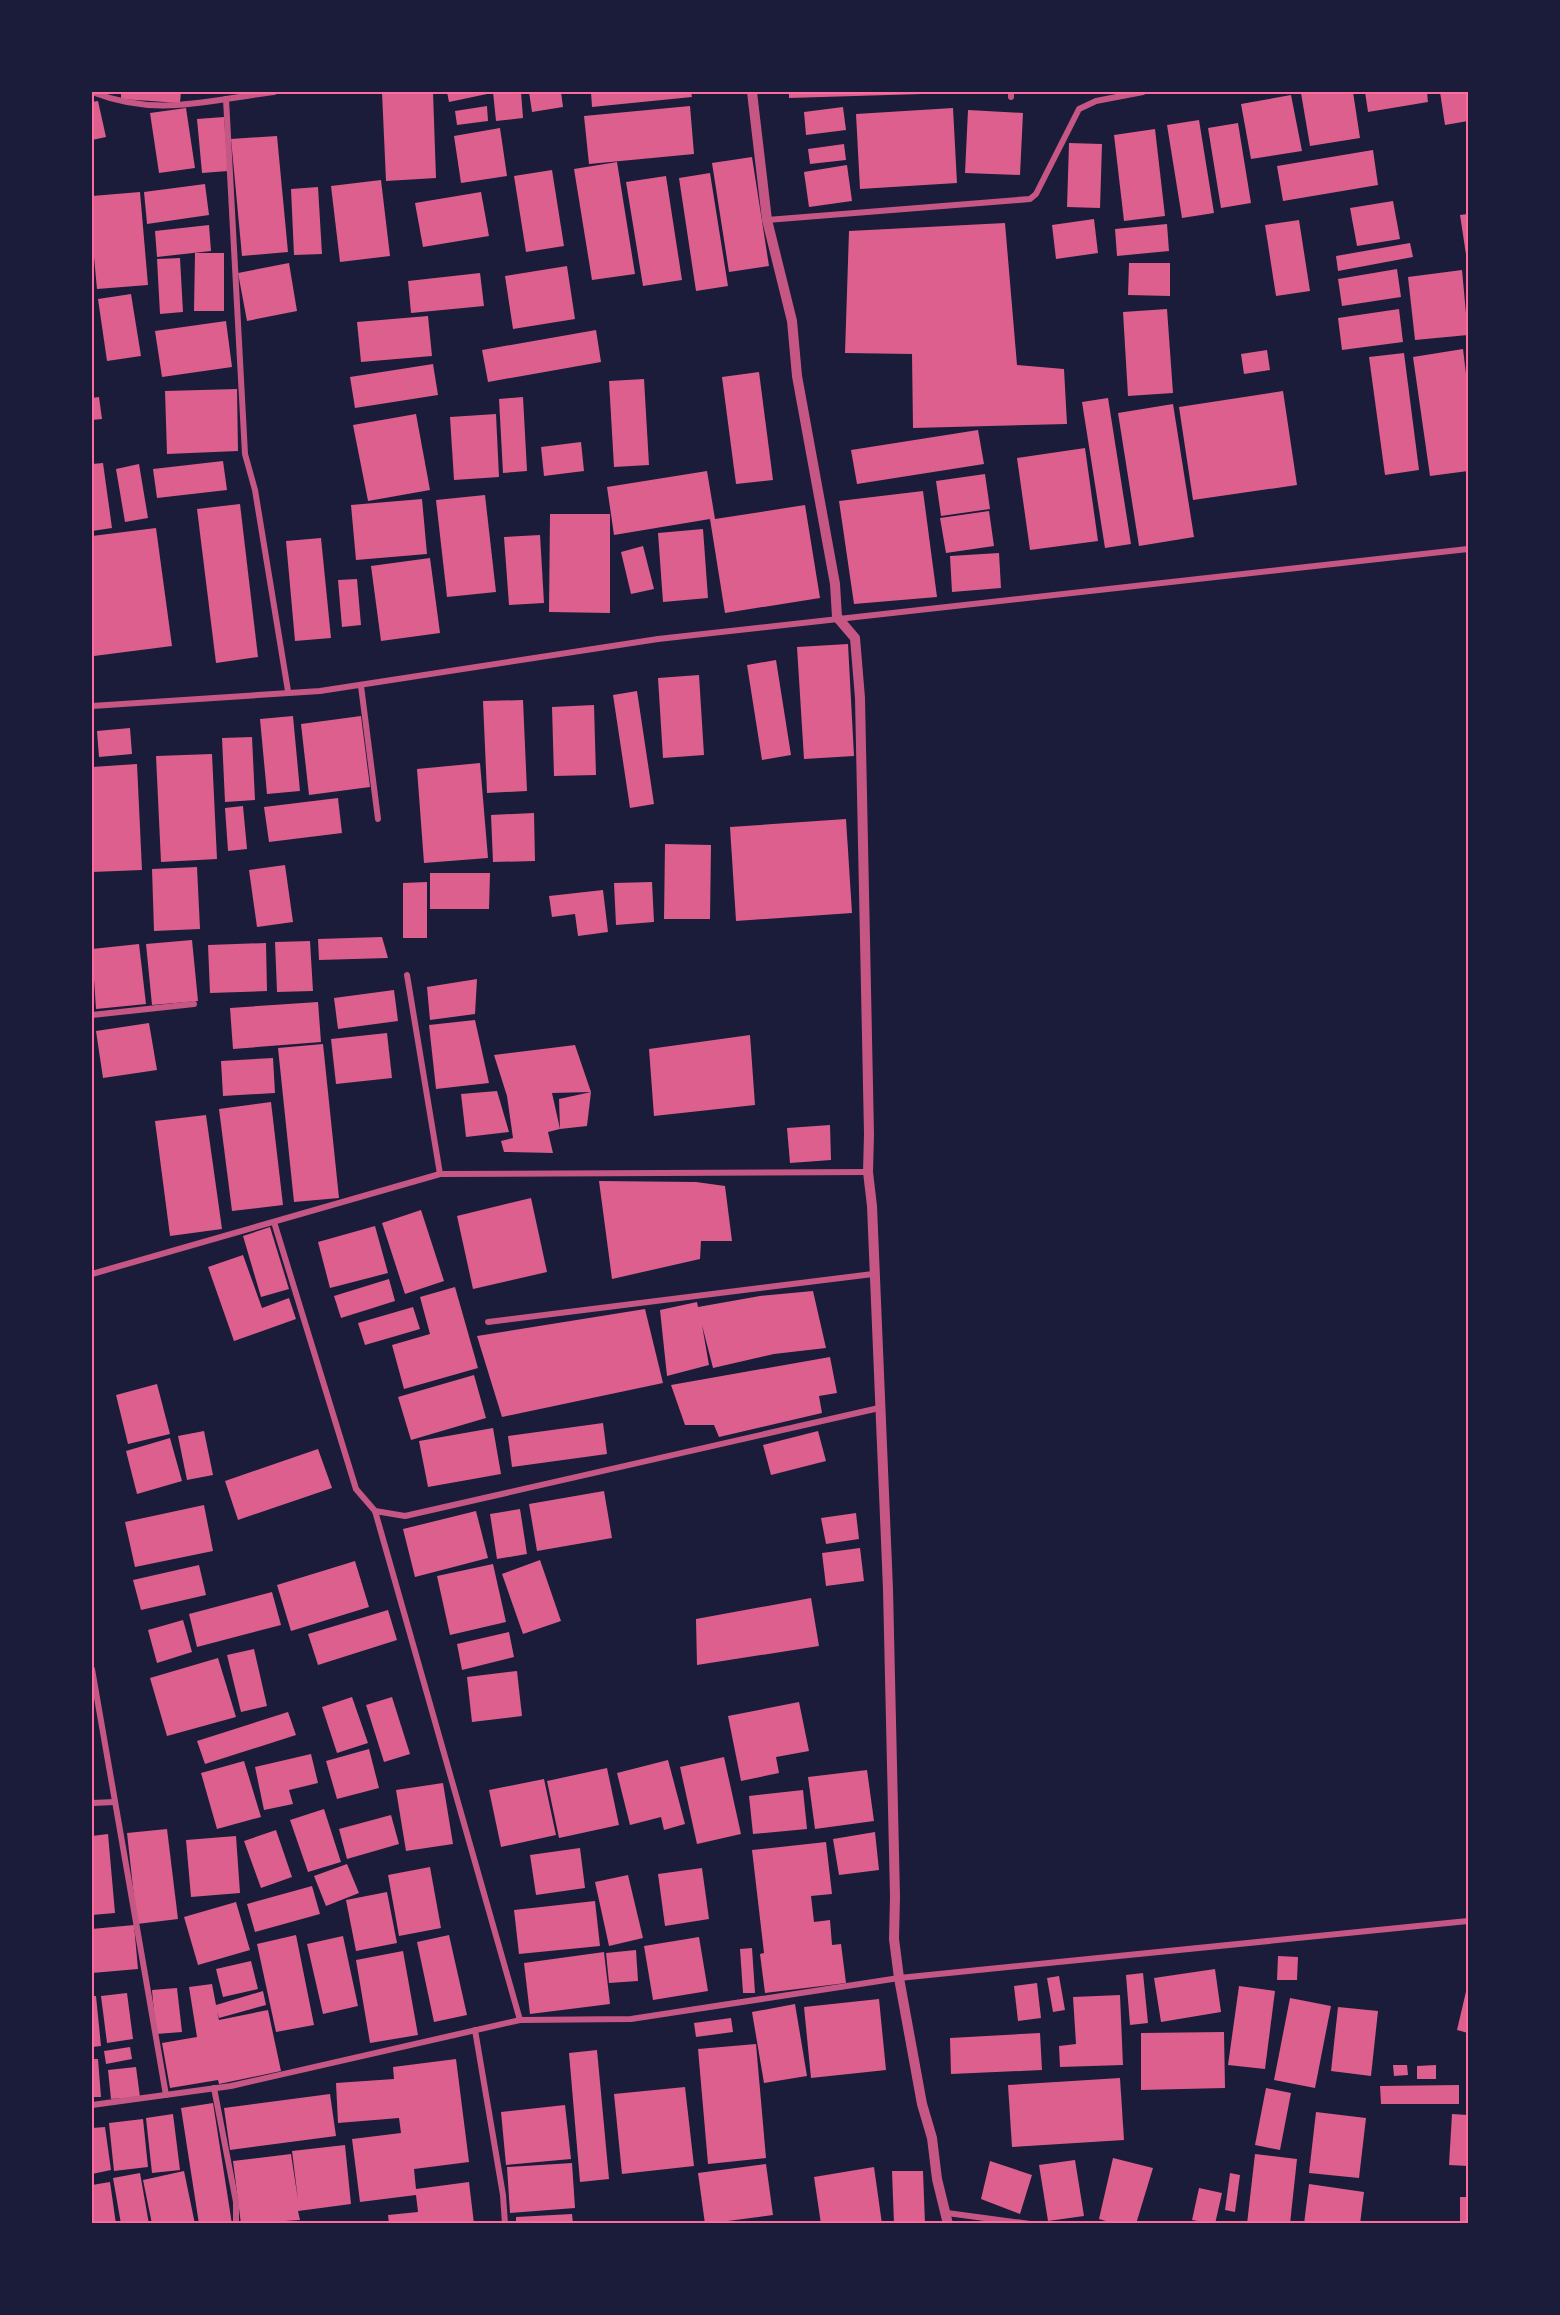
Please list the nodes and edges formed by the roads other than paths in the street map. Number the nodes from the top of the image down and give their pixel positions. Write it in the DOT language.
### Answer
graph roads {
  1 [pos="92,92"];
  2 [pos="274,92"];
  3 [pos="752,92"];
  4 [pos="1143,92"];
  5 [pos="226,99"];
  6 [pos="767,220"];
  7 [pos="1468,549"];
  8 [pos="837,617"];
  9 [pos="360,686"];
  10 [pos="288,691"];
  11 [pos="92,706"];
  12 [pos="378,819"];
  13 [pos="407,975"];
  14 [pos="194,1004"];
  15 [pos="92,1015"];
  16 [pos="868,1172"];
  17 [pos="440,1174"];
  18 [pos="274,1222"];
  19 [pos="92,1274"];
  20 [pos="873,1274"];
  21 [pos="488,1322"];
  22 [pos="879,1408"];
  23 [pos="375,1511"];
  24 [pos="92,1669"];
  25 [pos="116,1802"];
  26 [pos="92,1803"];
  27 [pos="1468,1921"];
  28 [pos="898,1978"];
  29 [pos="520,2020"];
  30 [pos="475,2031"];
  31 [pos="214,2088"];
  32 [pos="166,2095"];
  33 [pos="92,2105"];
  34 [pos="947,2218"];
  35 [pos="236,2223"];
  36 [pos="505,2223"];
  37 [pos="1030,2223"];
  1 -- 5 [label="street"];
  2 -- 5 [label="street"];
  3 -- 6 [label="street"];
  4 -- 6 [label="street"];
  5 -- 10 [label="street"];
  6 -- 8 [label="street"];
  7 -- 8 [label="street"];
  8 -- 9 [label="street"];
  8 -- 16 [label="street"];
  9 -- 10 [label="street"];
  9 -- 12 [label="street"];
  10 -- 11 [label="street"];
  13 -- 17 [label="street"];
  14 -- 15 [label="street"];
  16 -- 17 [label="street"];
  16 -- 20 [label="street"];
  17 -- 18 [label="street"];
  18 -- 19 [label="street"];
  18 -- 23 [label="street"];
  20 -- 21 [label="street"];
  20 -- 22 [label="street"];
  22 -- 23 [label="street"];
  22 -- 28 [label="street"];
  23 -- 29 [label="street"];
  24 -- 25 [label="street"];
  25 -- 26 [label="street"];
  25 -- 32 [label="street"];
  27 -- 28 [label="street"];
  28 -- 29 [label="street"];
  28 -- 34 [label="street"];
  29 -- 30 [label="street"];
  30 -- 31 [label="street"];
  30 -- 36 [label="street"];
  31 -- 32 [label="street"];
  31 -- 35 [label="street"];
  32 -- 33 [label="street"];
  34 -- 37 [label="street"];
}
